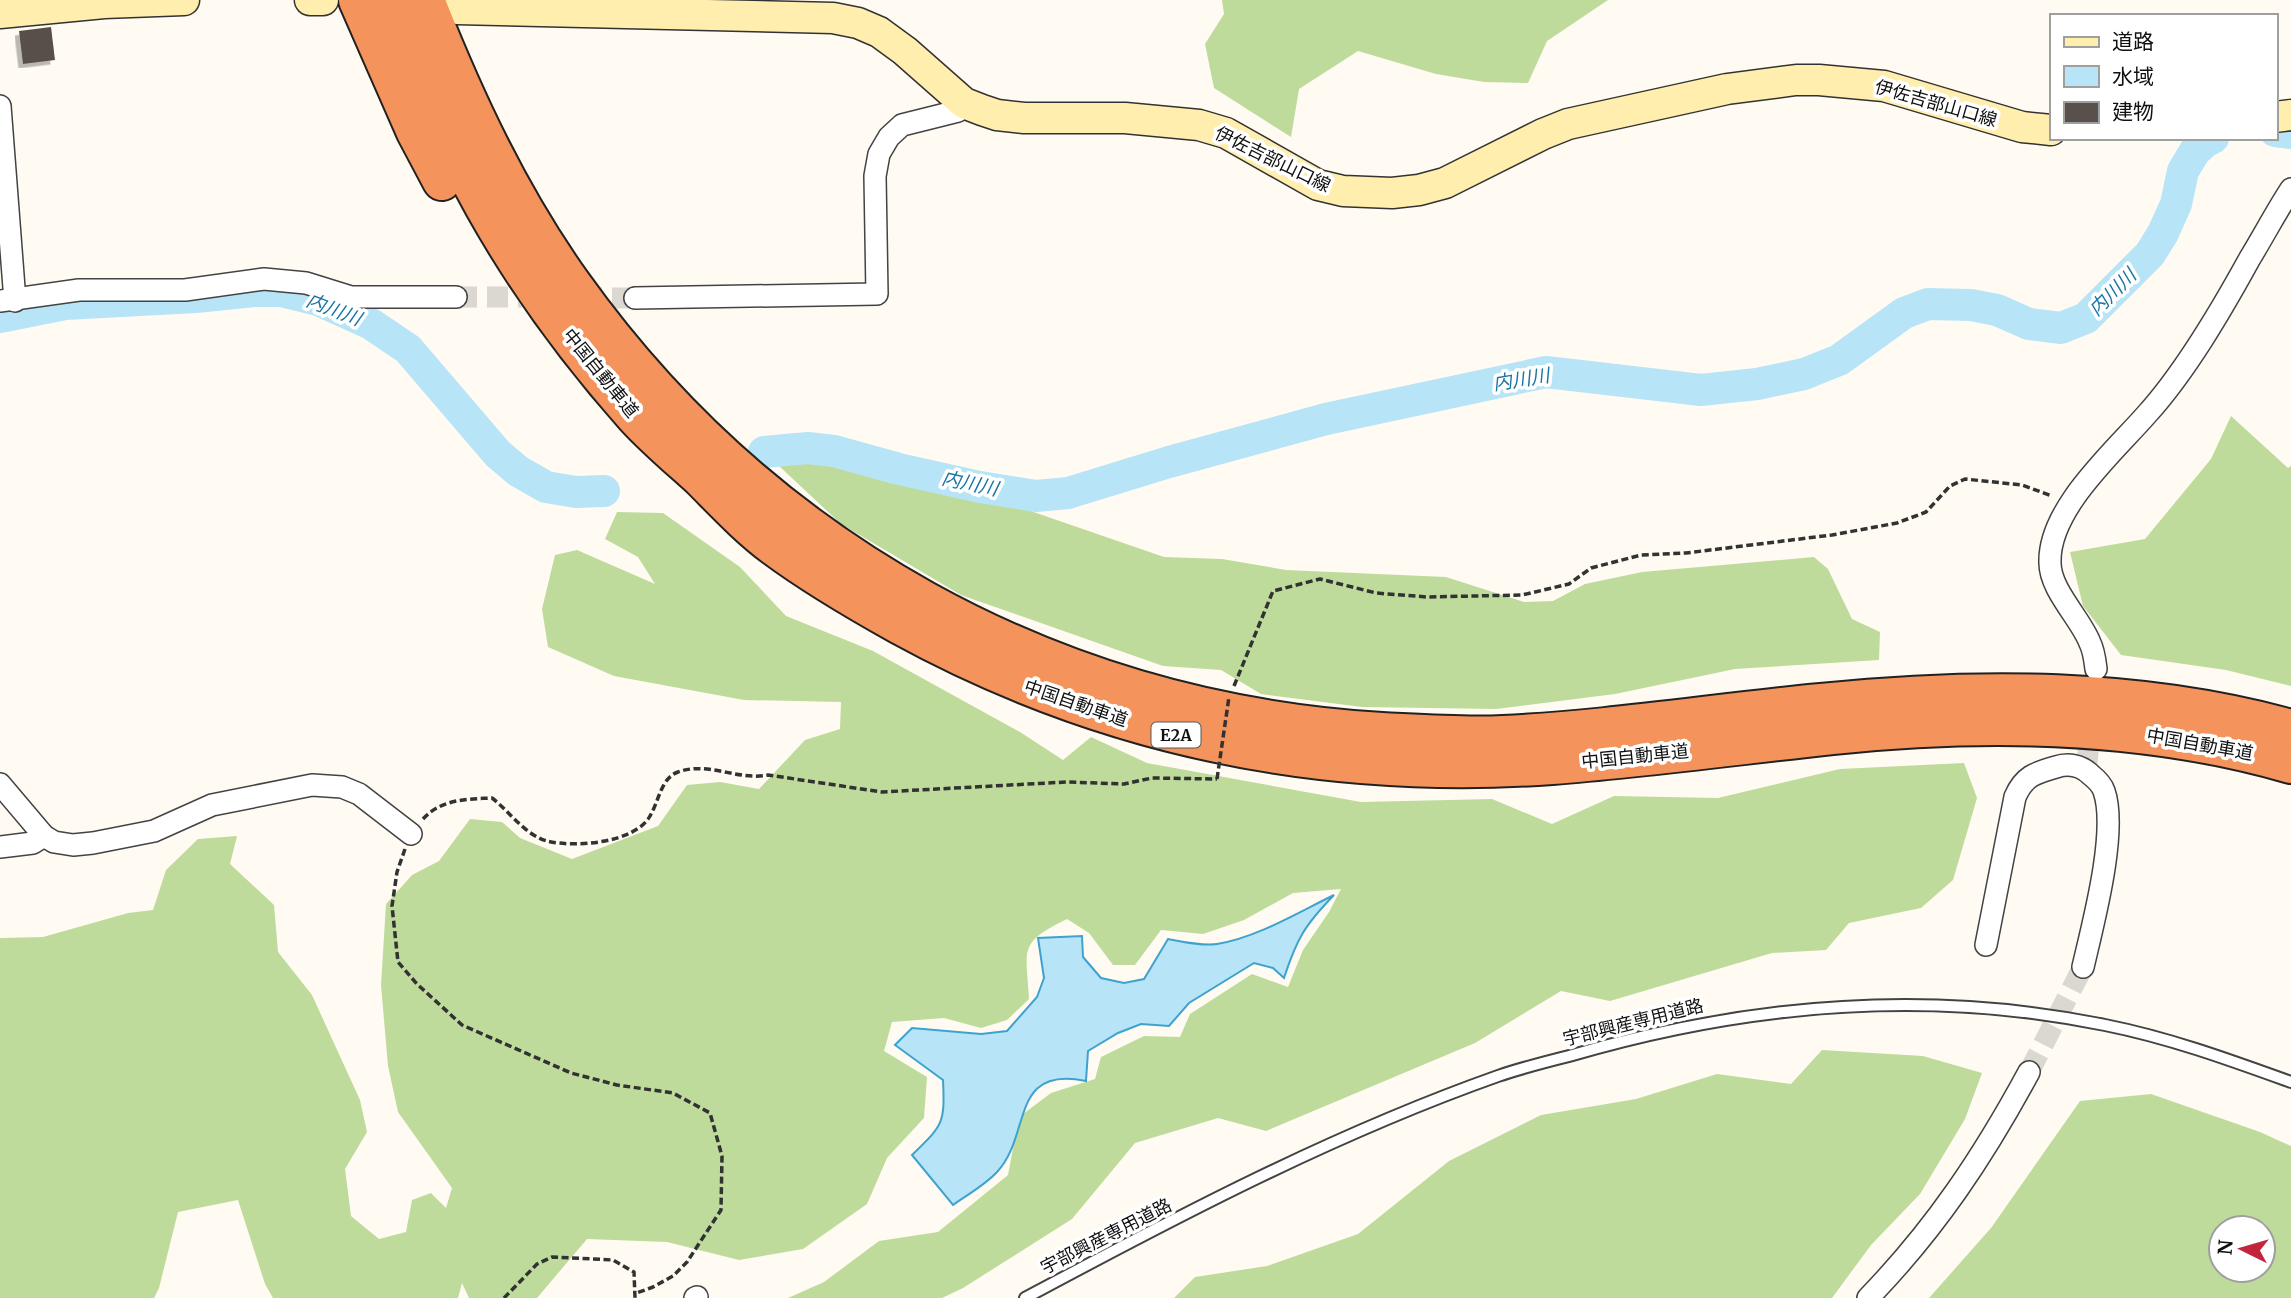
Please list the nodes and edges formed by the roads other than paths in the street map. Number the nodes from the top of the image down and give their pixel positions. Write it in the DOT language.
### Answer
graph roads {
  1 [pos="184,0"];
  2 [pos="310,0"];
  3 [pos="359,0"];
  4 [pos="392,0"];
  5 [pos="323,1"];
  6 [pos="456,4"];
  7 [pos="706,7"];
  8 [pos="0,13"];
  9 [pos="964,103"];
  10 [pos="0,106"];
  11 [pos="2050,130"];
  12 [pos="2291,189"];
  13 [pos="456,297"];
  14 [pos="635,298"];
  15 [pos="7,301"];
  16 [pos="748,525"];
  17 [pos="2096,669"];
  18 [pos="2291,729"];
  19 [pos="2291,764"];
  20 [pos="0,784"];
  21 [pos="411,834"];
  22 [pos="44,836"];
  23 [pos="0,847"];
  24 [pos="1986,945"];
  25 [pos="2083,967"];
  26 [pos="2029,1072"];
  27 [pos="2291,1082"];
  28 [pos="1025,1298"];
  29 [pos="1868,1298"];
  1 -- 8 [label="main road"];
  2 -- 5 [label="main road"];
  3 -- 16 [label="highway"];
  4 -- 16 [label="highway, 中国自動車道 / E2A"];
  6 -- 7 [label="main road, 伊佐吉部山口線"];
  6 -- 18 [label="highway, 中国自動車道 / E2A"];
  7 -- 9 [label="main road, 伊佐吉部山口線"];
  9 -- 11 [label="main road, 伊佐吉部山口線"];
  9 -- 14 [label="street"];
  10 -- 15 [label="street"];
  12 -- 17 [label="street"];
  13 -- 15 [label="street"];
  16 -- 19 [label="highway, 中国自動車道 / E2A"];
  20 -- 22 [label="street"];
  21 -- 22 [label="street"];
  22 -- 23 [label="street"];
  24 -- 25 [label="street"];
  26 -- 29 [label="street"];
  27 -- 28 [label="lane, 宇部興産専用道路"];
}
